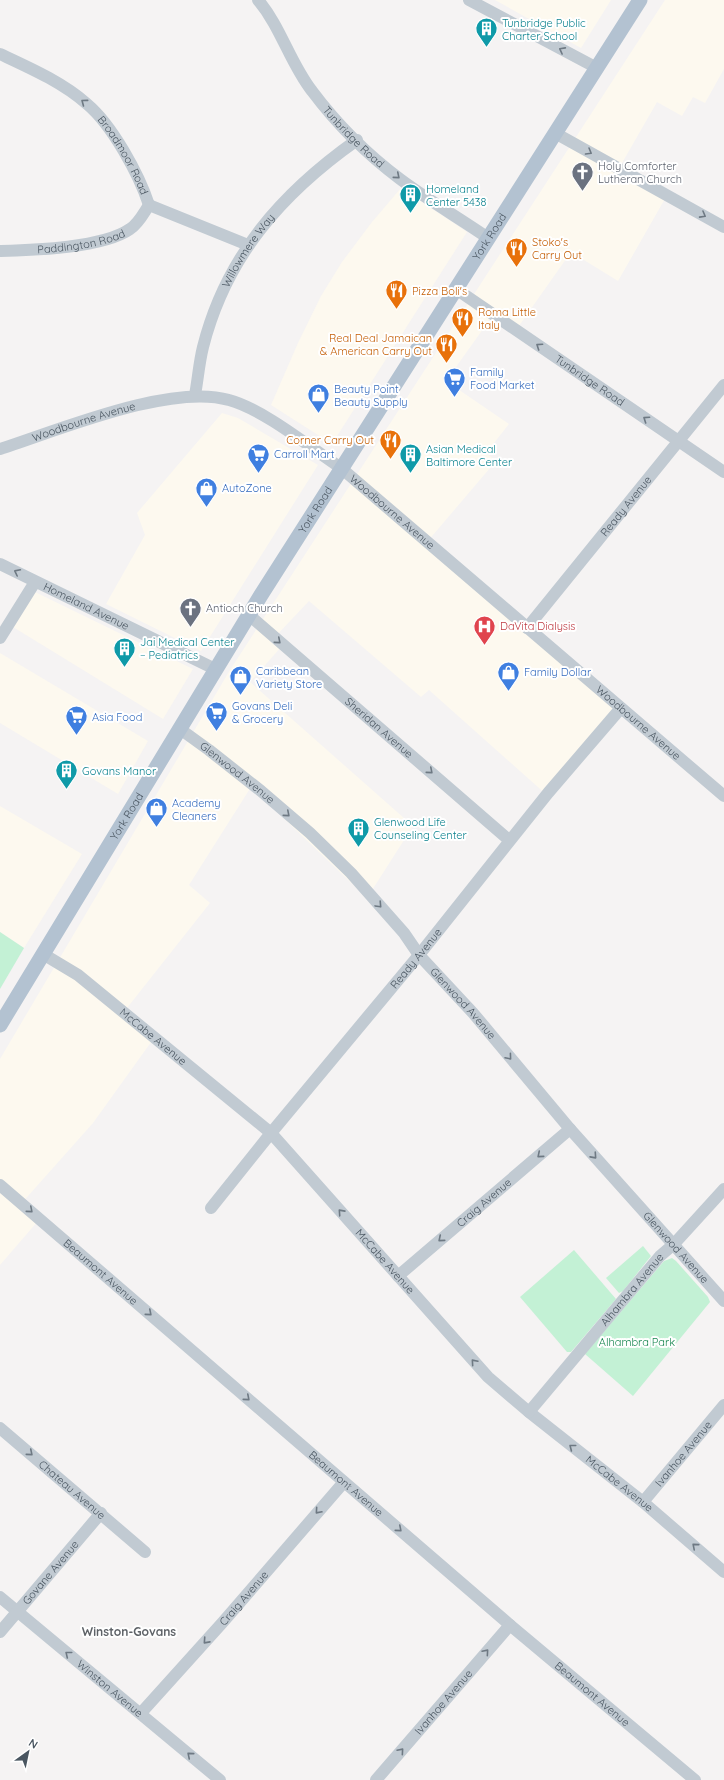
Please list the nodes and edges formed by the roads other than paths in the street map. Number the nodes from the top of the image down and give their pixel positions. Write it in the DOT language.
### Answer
graph roads {
  1 [pos="258,0"];
  2 [pos="270,0"];
  3 [pos="469,0"];
  4 [pos="640,0"];
  5 [pos="268,12"];
  6 [pos="0,54"];
  7 [pos="596,68"];
  8 [pos="555,132"];
  9 [pos="357,140"];
  10 [pos="149,205"];
  11 [pos="723,225"];
  12 [pos="488,238"];
  13 [pos="248,245"];
  14 [pos="0,251"];
  15 [pos="456,289"];
  16 [pos="724,385"];
  17 [pos="195,395"];
  18 [pos="678,441"];
  19 [pos="0,449"];
  20 [pos="341,468"];
  21 [pos="724,472"];
  22 [pos="0,564"];
  23 [pos="35,582"];
  24 [pos="249,615"];
  25 [pos="527,628"];
  26 [pos="0,638"];
  27 [pos="215,669"];
  28 [pos="621,708"];
  29 [pos="180,729"];
  30 [pos="724,796"];
  31 [pos="509,840"];
  32 [pos="43,954"];
  33 [pos="419,955"];
  34 [pos="0,1025"];
  35 [pos="570,1129"];
  36 [pos="271,1133"];
  37 [pos="0,1185"];
  38 [pos="724,1190"];
  39 [pos="211,1208"];
  40 [pos="674,1244"];
  41 [pos="398,1276"];
  42 [pos="724,1301"];
  43 [pos="724,1405"];
  44 [pos="529,1412"];
  45 [pos="0,1428"];
  46 [pos="344,1482"];
  47 [pos="643,1502"];
  48 [pos="101,1513"];
  49 [pos="145,1552"];
  50 [pos="724,1572"];
  51 [pos="0,1597"];
  52 [pos="17,1612"];
  53 [pos="510,1625"];
  54 [pos="0,1632"];
  55 [pos="141,1713"];
  56 [pos="220,1780"];
  57 [pos="376,1780"];
  58 [pos="695,1780"];
  1 -- 5 [label="street, Tunbridge Road"];
  2 -- 5 [label="street"];
  7 -- 3 [label="street, one-way"];
  4 -- 7 [label="main road, York Road"];
  5 -- 9 [label="street, Tunbridge Road"];
  10 -- 6 [label="street, Broadmoor Road, one-way"];
  7 -- 8 [label="main road, York Road"];
  8 -- 11 [label="street, one-way"];
  8 -- 12 [label="main road, York Road"];
  9 -- 12 [label="street, Tunbridge Road, one-way"];
  9 -- 13 [label="street, Willowmere Way"];
  10 -- 13 [label="street, Broadmoor Road"];
  10 -- 14 [label="street, Paddington Road"];
  12 -- 15 [label="main road, York Road"];
  13 -- 17 [label="street, Willowmere Way"];
  18 -- 15 [label="street, Tunbridge Road, one-way"];
  15 -- 20 [label="main road, York Road"];
  16 -- 18 [label="street, Ready Avenue"];
  17 -- 19 [label="street, Woodbourne Avenue"];
  17 -- 20 [label="street, Woodbourne Avenue"];
  18 -- 21 [label="street, Tunbridge Road"];
  18 -- 25 [label="street, Ready Avenue"];
  20 -- 24 [label="main road, York Road"];
  20 -- 25 [label="street, Woodbourne Avenue"];
  23 -- 22 [label="street, Homeland Avenue, one-way"];
  23 -- 26 [label="street"];
  23 -- 27 [label="street, Homeland Avenue"];
  24 -- 27 [label="main road, York Road"];
  24 -- 31 [label="street, Sheridan Avenue, one-way"];
  25 -- 28 [label="street, Woodbourne Avenue"];
  27 -- 29 [label="main road, York Road"];
  28 -- 30 [label="street, Woodbourne Avenue"];
  28 -- 31 [label="street, Ready Avenue"];
  29 -- 32 [label="main road, York Road"];
  29 -- 33 [label="street, Glenwood Avenue, one-way"];
  31 -- 33 [label="street, Ready Avenue"];
  32 -- 34 [label="main road, York Road"];
  32 -- 36 [label="street, McCabe Avenue"];
  33 -- 35 [label="street, Glenwood Avenue, one-way"];
  33 -- 36 [label="street, Ready Avenue"];
  35 -- 40 [label="street, Glenwood Avenue, one-way"];
  35 -- 41 [label="street, Craig Avenue, one-way"];
  36 -- 39 [label="street, Ready Avenue"];
  41 -- 36 [label="street, McCabe Avenue, one-way"];
  37 -- 46 [label="street, Beaumont Avenue, one-way"];
  38 -- 40 [label="street, Alhambra Avenue"];
  40 -- 42 [label="street, Glenwood Avenue"];
  40 -- 44 [label="street, Alhambra Avenue"];
  44 -- 41 [label="street, McCabe Avenue, one-way"];
  43 -- 47 [label="street, Ivanhoe Avenue"];
  47 -- 44 [label="street, McCabe Avenue, one-way"];
  45 -- 48 [label="street, Chateau Avenue, one-way"];
  46 -- 53 [label="street, Beaumont Avenue, one-way"];
  46 -- 55 [label="street, Craig Avenue, one-way"];
  50 -- 47 [label="street, McCabe Avenue, one-way"];
  48 -- 49 [label="street, Chateau Avenue"];
  48 -- 52 [label="street, Govane Avenue"];
  51 -- 52 [label="street, Winston Avenue"];
  52 -- 54 [label="street, Govane Avenue"];
  55 -- 52 [label="street, Winston Avenue, one-way"];
  57 -- 53 [label="street, Ivanhoe Avenue, one-way"];
  53 -- 58 [label="street, Beaumont Avenue"];
  56 -- 55 [label="street, Winston Avenue, one-way"];
}
